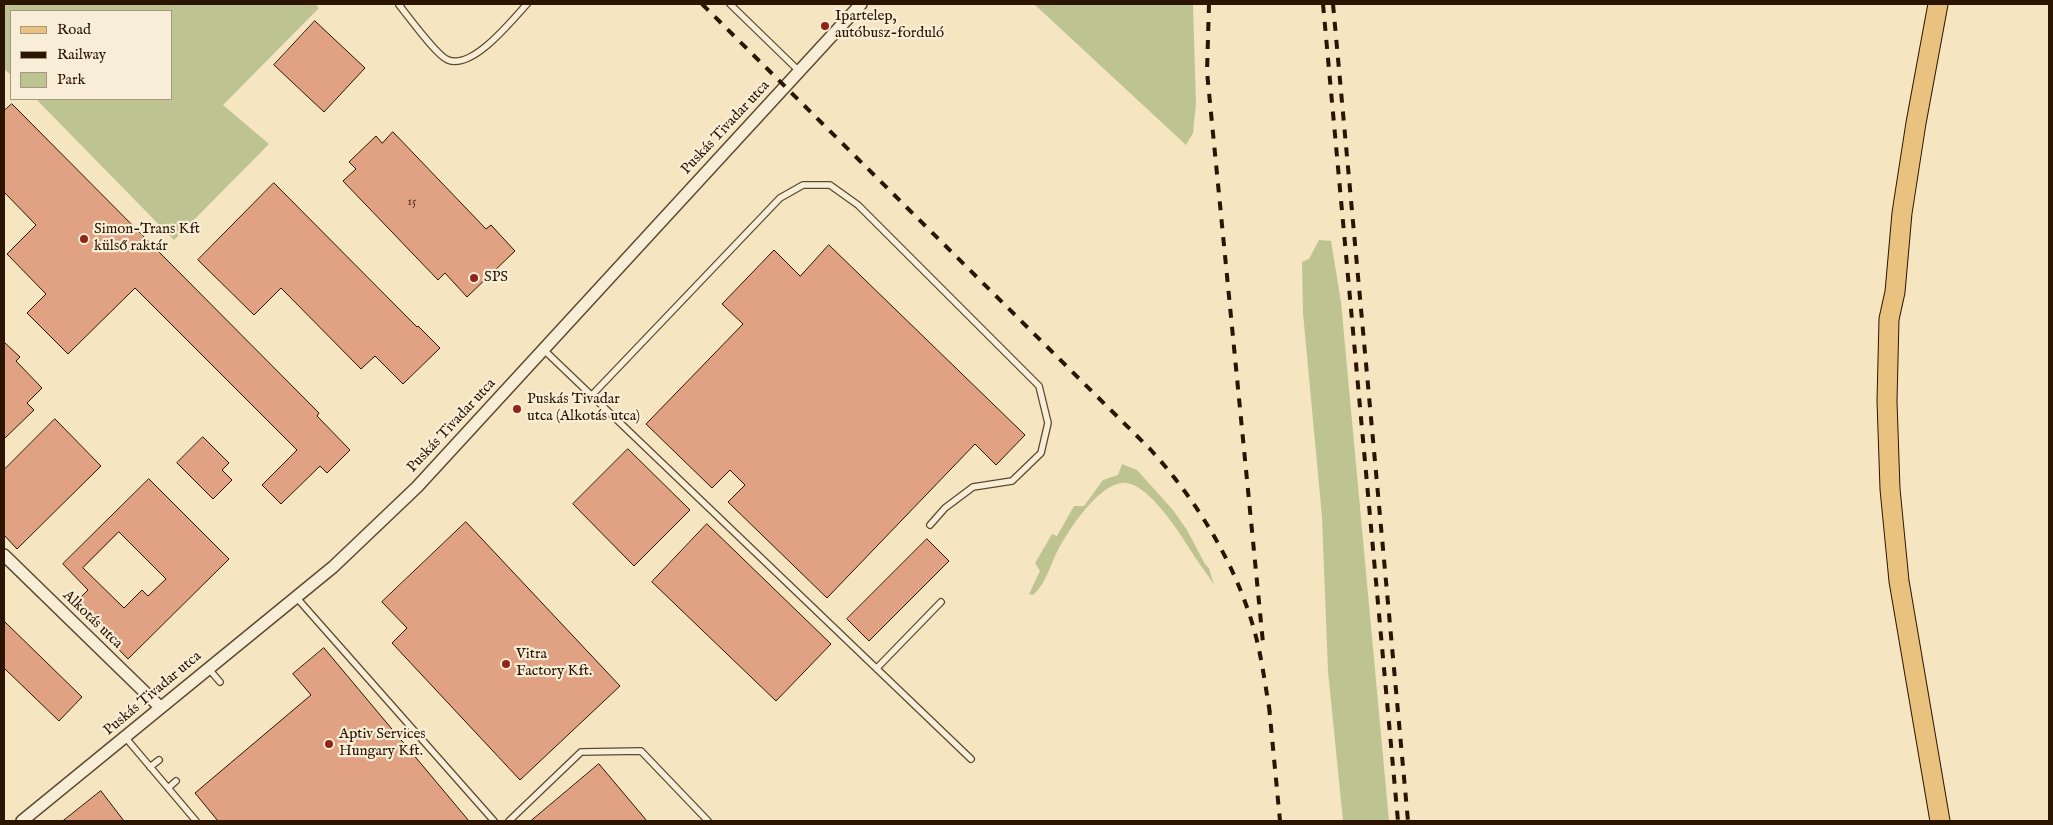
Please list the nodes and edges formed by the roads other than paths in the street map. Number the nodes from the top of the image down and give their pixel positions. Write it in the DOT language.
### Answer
graph roads {
  1 [pos="399,4"];
  2 [pos="527,4"];
  3 [pos="730,4"];
  4 [pos="861,4"];
  5 [pos="1938,4"];
  6 [pos="799,71"];
  7 [pos="543,349"];
  8 [pos="592,395"];
  9 [pos="930,525"];
  10 [pos="4,555"];
  11 [pos="296,597"];
  12 [pos="941,602"];
  13 [pos="208,668"];
  14 [pos="877,668"];
  15 [pos="220,682"];
  16 [pos="160,707"];
  17 [pos="125,737"];
  18 [pos="971,759"];
  19 [pos="159,760"];
  20 [pos="150,767"];
  21 [pos="176,781"];
  22 [pos="168,788"];
  23 [pos="22,821"];
  24 [pos="196,821"];
  25 [pos="494,821"];
  26 [pos="509,821"];
  27 [pos="708,821"];
  28 [pos="1940,821"];
  1 -- 2 [label="lane"];
  3 -- 6 [label="lane"];
  4 -- 6 [label="street, Puskás Tivadar utca"];
  5 -- 28 [label="main road"];
  6 -- 7 [label="street, Puskás Tivadar utca"];
  7 -- 8 [label="lane"];
  7 -- 11 [label="street, Puskás Tivadar utca"];
  8 -- 9 [label="lane"];
  8 -- 14 [label="lane"];
  10 -- 16 [label="street, Alkotás utca"];
  11 -- 13 [label="street, Puskás Tivadar utca"];
  11 -- 25 [label="lane"];
  12 -- 14 [label="lane"];
  13 -- 15 [label="lane"];
  13 -- 16 [label="street, Puskás Tivadar utca"];
  14 -- 18 [label="lane"];
  16 -- 17 [label="street, Puskás Tivadar utca"];
  17 -- 20 [label="lane"];
  17 -- 23 [label="street, Puskás Tivadar utca"];
  19 -- 20 [label="lane"];
  20 -- 22 [label="lane"];
  21 -- 22 [label="lane"];
  22 -- 24 [label="lane"];
  26 -- 27 [label="lane"];
}
